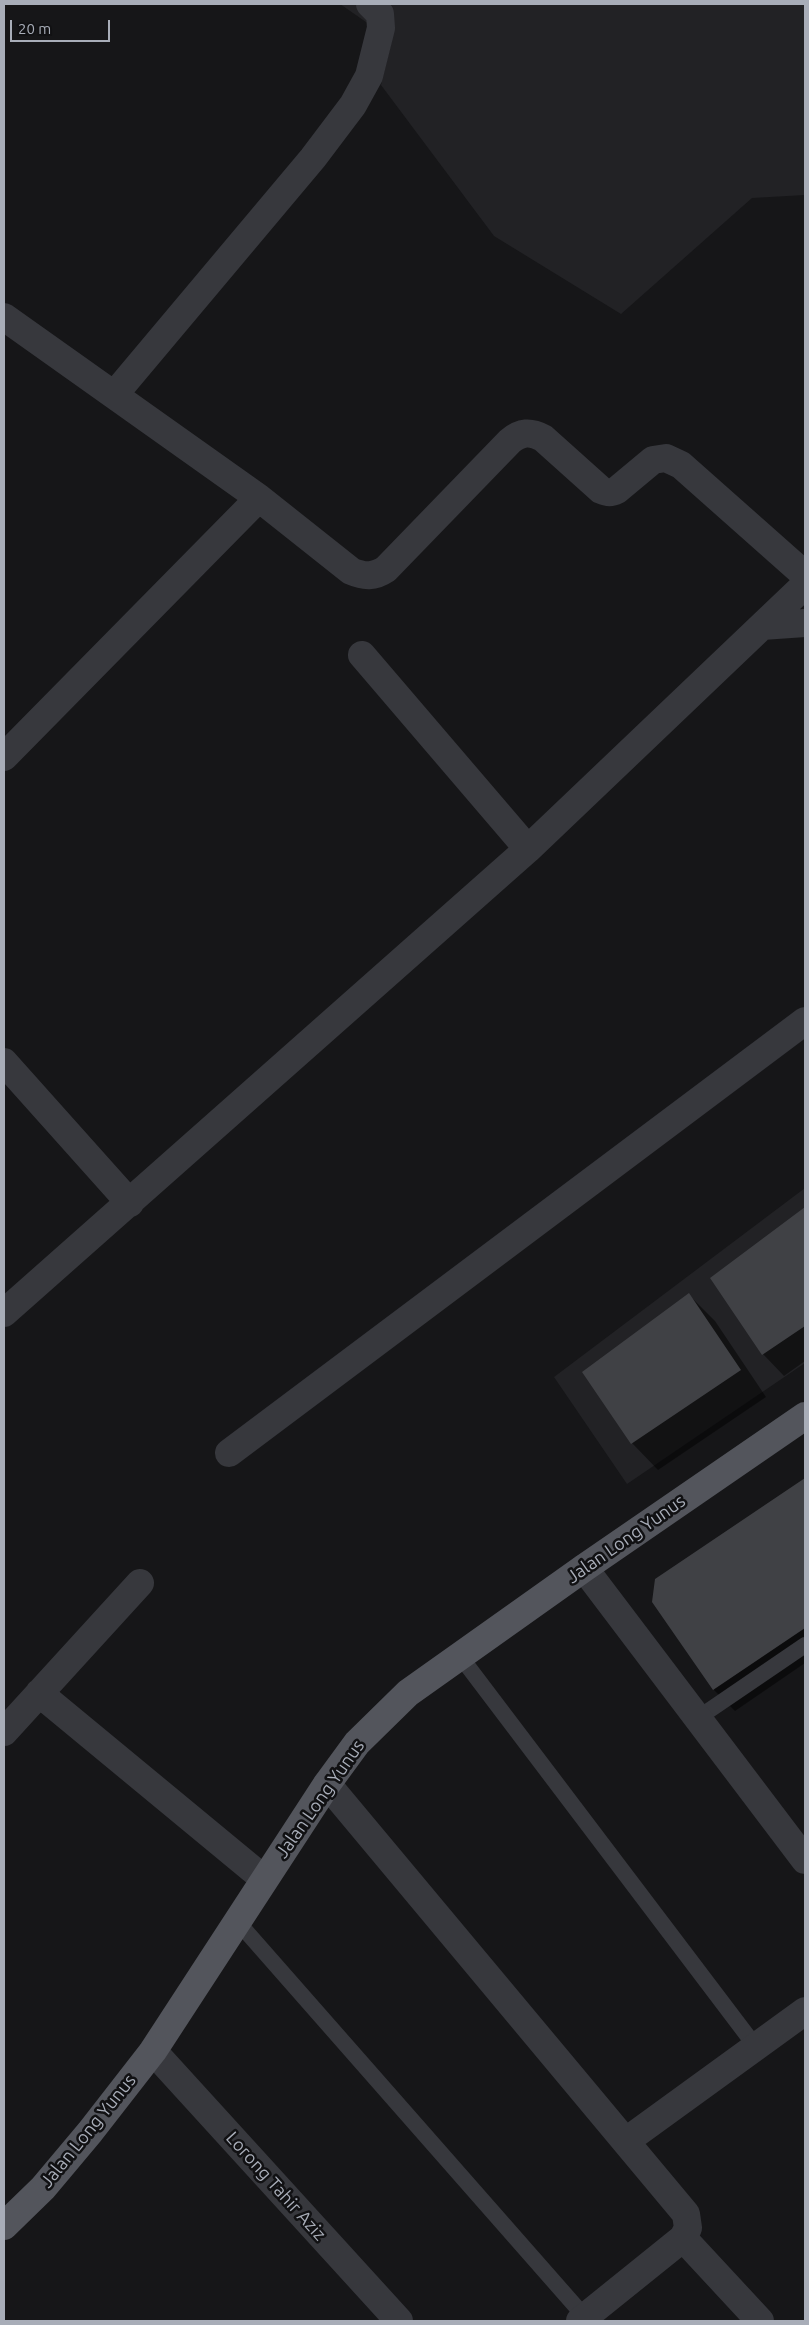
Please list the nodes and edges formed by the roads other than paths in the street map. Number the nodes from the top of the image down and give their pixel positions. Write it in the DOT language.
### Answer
graph roads {
  1 [pos="370,4"];
  2 [pos="4,317"];
  3 [pos="114,396"];
  4 [pos="259,498"];
  5 [pos="805,575"];
  6 [pos="805,585"];
  7 [pos="805,623"];
  8 [pos="762,626"];
  9 [pos="362,655"];
  10 [pos="4,757"];
  11 [pos="528,849"];
  12 [pos="805,1021"];
  13 [pos="4,1062"];
  14 [pos="130,1203"];
  15 [pos="4,1313"];
  16 [pos="805,1416"];
  17 [pos="229,1453"];
  18 [pos="584,1568"];
  19 [pos="140,1583"];
  20 [pos="805,1645"];
  21 [pos="460,1656"];
  22 [pos="39,1693"];
  23 [pos="698,1718"];
  24 [pos="4,1732"];
  25 [pos="326,1784"];
  26 [pos="805,1860"];
  27 [pos="264,1879"];
  28 [pos="237,1920"];
  29 [pos="805,2011"];
  30 [pos="756,2047"];
  31 [pos="153,2051"];
  32 [pos="626,2141"];
  33 [pos="4,2226"];
  34 [pos="683,2238"];
  35 [pos="582,2319"];
  36 [pos="399,2321"];
  37 [pos="760,2321"];
  1 -- 3 [label="street"];
  2 -- 3 [label="street"];
  3 -- 4 [label="street"];
  4 -- 5 [label="street"];
  4 -- 10 [label="street"];
  6 -- 8 [label="street"];
  7 -- 8 [label="street"];
  8 -- 11 [label="street"];
  9 -- 11 [label="street"];
  11 -- 14 [label="street"];
  12 -- 17 [label="street"];
  13 -- 14 [label="street"];
  14 -- 15 [label="street"];
  16 -- 18 [label="main road, Jalan Long Yunus"];
  18 -- 21 [label="main road, Jalan Long Yunus"];
  18 -- 23 [label="street"];
  19 -- 22 [label="street"];
  20 -- 23 [label="lane"];
  21 -- 25 [label="main road, Jalan Long Yunus"];
  21 -- 30 [label="lane"];
  22 -- 24 [label="street"];
  22 -- 27 [label="street"];
  23 -- 26 [label="street"];
  25 -- 27 [label="main road, Jalan Long Yunus"];
  25 -- 32 [label="street"];
  27 -- 28 [label="main road, Jalan Long Yunus"];
  28 -- 31 [label="main road, Jalan Long Yunus"];
  28 -- 35 [label="lane"];
  29 -- 30 [label="street"];
  30 -- 32 [label="street"];
  31 -- 33 [label="main road, Jalan Long Yunus"];
  31 -- 36 [label="street, Lorong Tahir Aziz"];
  32 -- 34 [label="street"];
  34 -- 35 [label="street"];
  34 -- 37 [label="street"];
}
